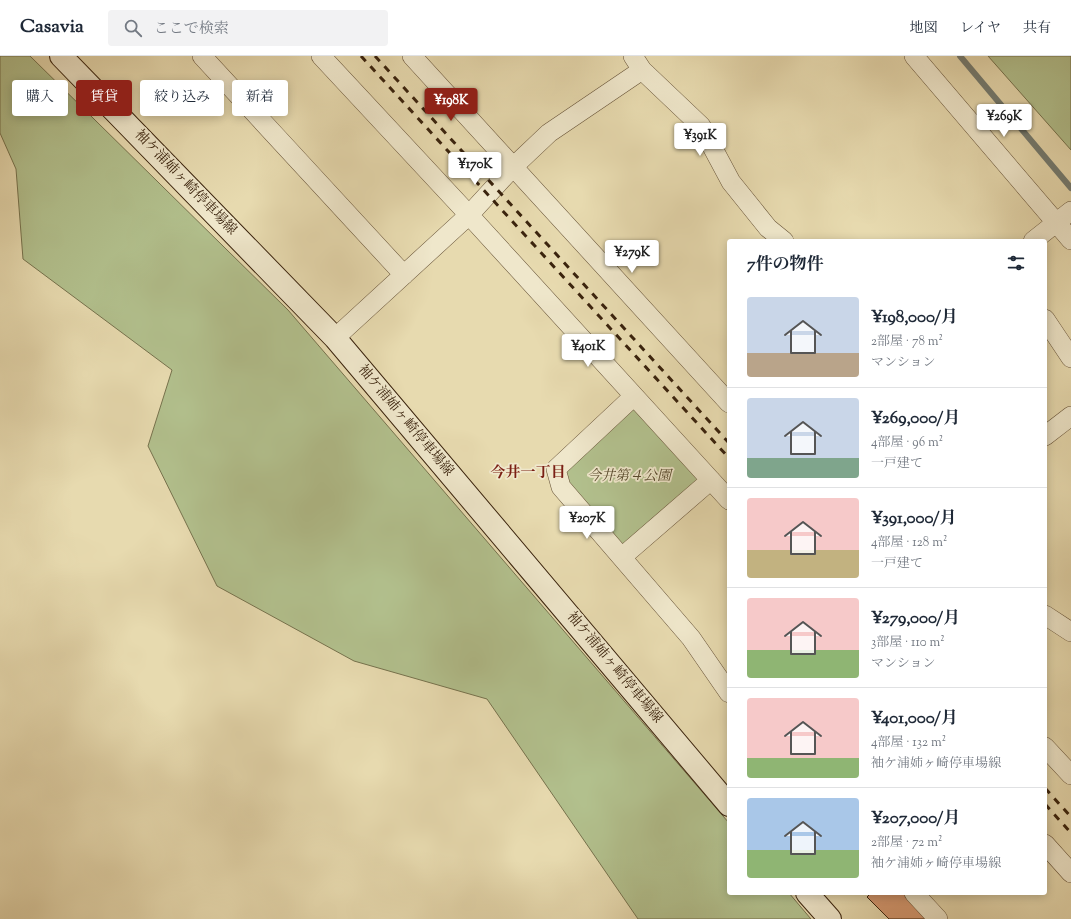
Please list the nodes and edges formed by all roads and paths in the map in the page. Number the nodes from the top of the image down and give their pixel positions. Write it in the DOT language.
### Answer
graph roads {
  1 [pos="61,56"];
  2 [pos="202,56"];
  3 [pos="321,56"];
  4 [pos="412,56"];
  5 [pos="914,56"];
  6 [pos="638,63"];
  7 [pos="513,167"];
  8 [pos="469,215"];
  9 [pos="1065,215"];
  10 [pos="782,239"];
  11 [pos="1035,239"];
  12 [pos="1071,240"];
  13 [pos="404,275"];
  14 [pos="1047,322"];
  15 [pos="335,338"];
  16 [pos="1071,358"];
  17 [pos="634,396"];
  18 [pos="727,401"];
  19 [pos="1071,416"];
  20 [pos="1047,434"];
  21 [pos="711,480"];
  22 [pos="727,498"];
  23 [pos="622,557"];
  24 [pos="1047,616"];
  25 [pos="1071,632"];
  26 [pos="727,690"];
  27 [pos="1047,749"];
  28 [pos="1071,775"];
  29 [pos="727,802"];
  30 [pos="1047,846"];
  31 [pos="1071,873"];
  32 [pos="809,895"];
  33 [pos="916,895"];
  34 [pos="830,919"];
  35 [pos="938,919"];
  1 -- 15 [label="main road, 袖ケ浦姉ヶ崎停車場線"];
  2 -- 13 [label="street"];
  3 -- 8 [label="street"];
  4 -- 7 [label="street"];
  5 -- 9 [label="street"];
  6 -- 7 [label="street"];
  6 -- 10 [label="street"];
  7 -- 8 [label="street"];
  7 -- 18 [label="street"];
  8 -- 13 [label="street"];
  8 -- 17 [label="street"];
  9 -- 11 [label="street"];
  9 -- 12 [label="street"];
  13 -- 15 [label="street"];
  14 -- 16 [label="street"];
  15 -- 29 [label="main road, 袖ケ浦姉ヶ崎停車場線"];
  17 -- 21 [label="street"];
  17 -- 23 [label="street"];
  19 -- 20 [label="street"];
  21 -- 22 [label="street"];
  21 -- 23 [label="street"];
  23 -- 26 [label="street"];
  24 -- 25 [label="street"];
  27 -- 28 [label="street"];
  30 -- 31 [label="street"];
  32 -- 34 [label="main road"];
  33 -- 35 [label="street"];
}
